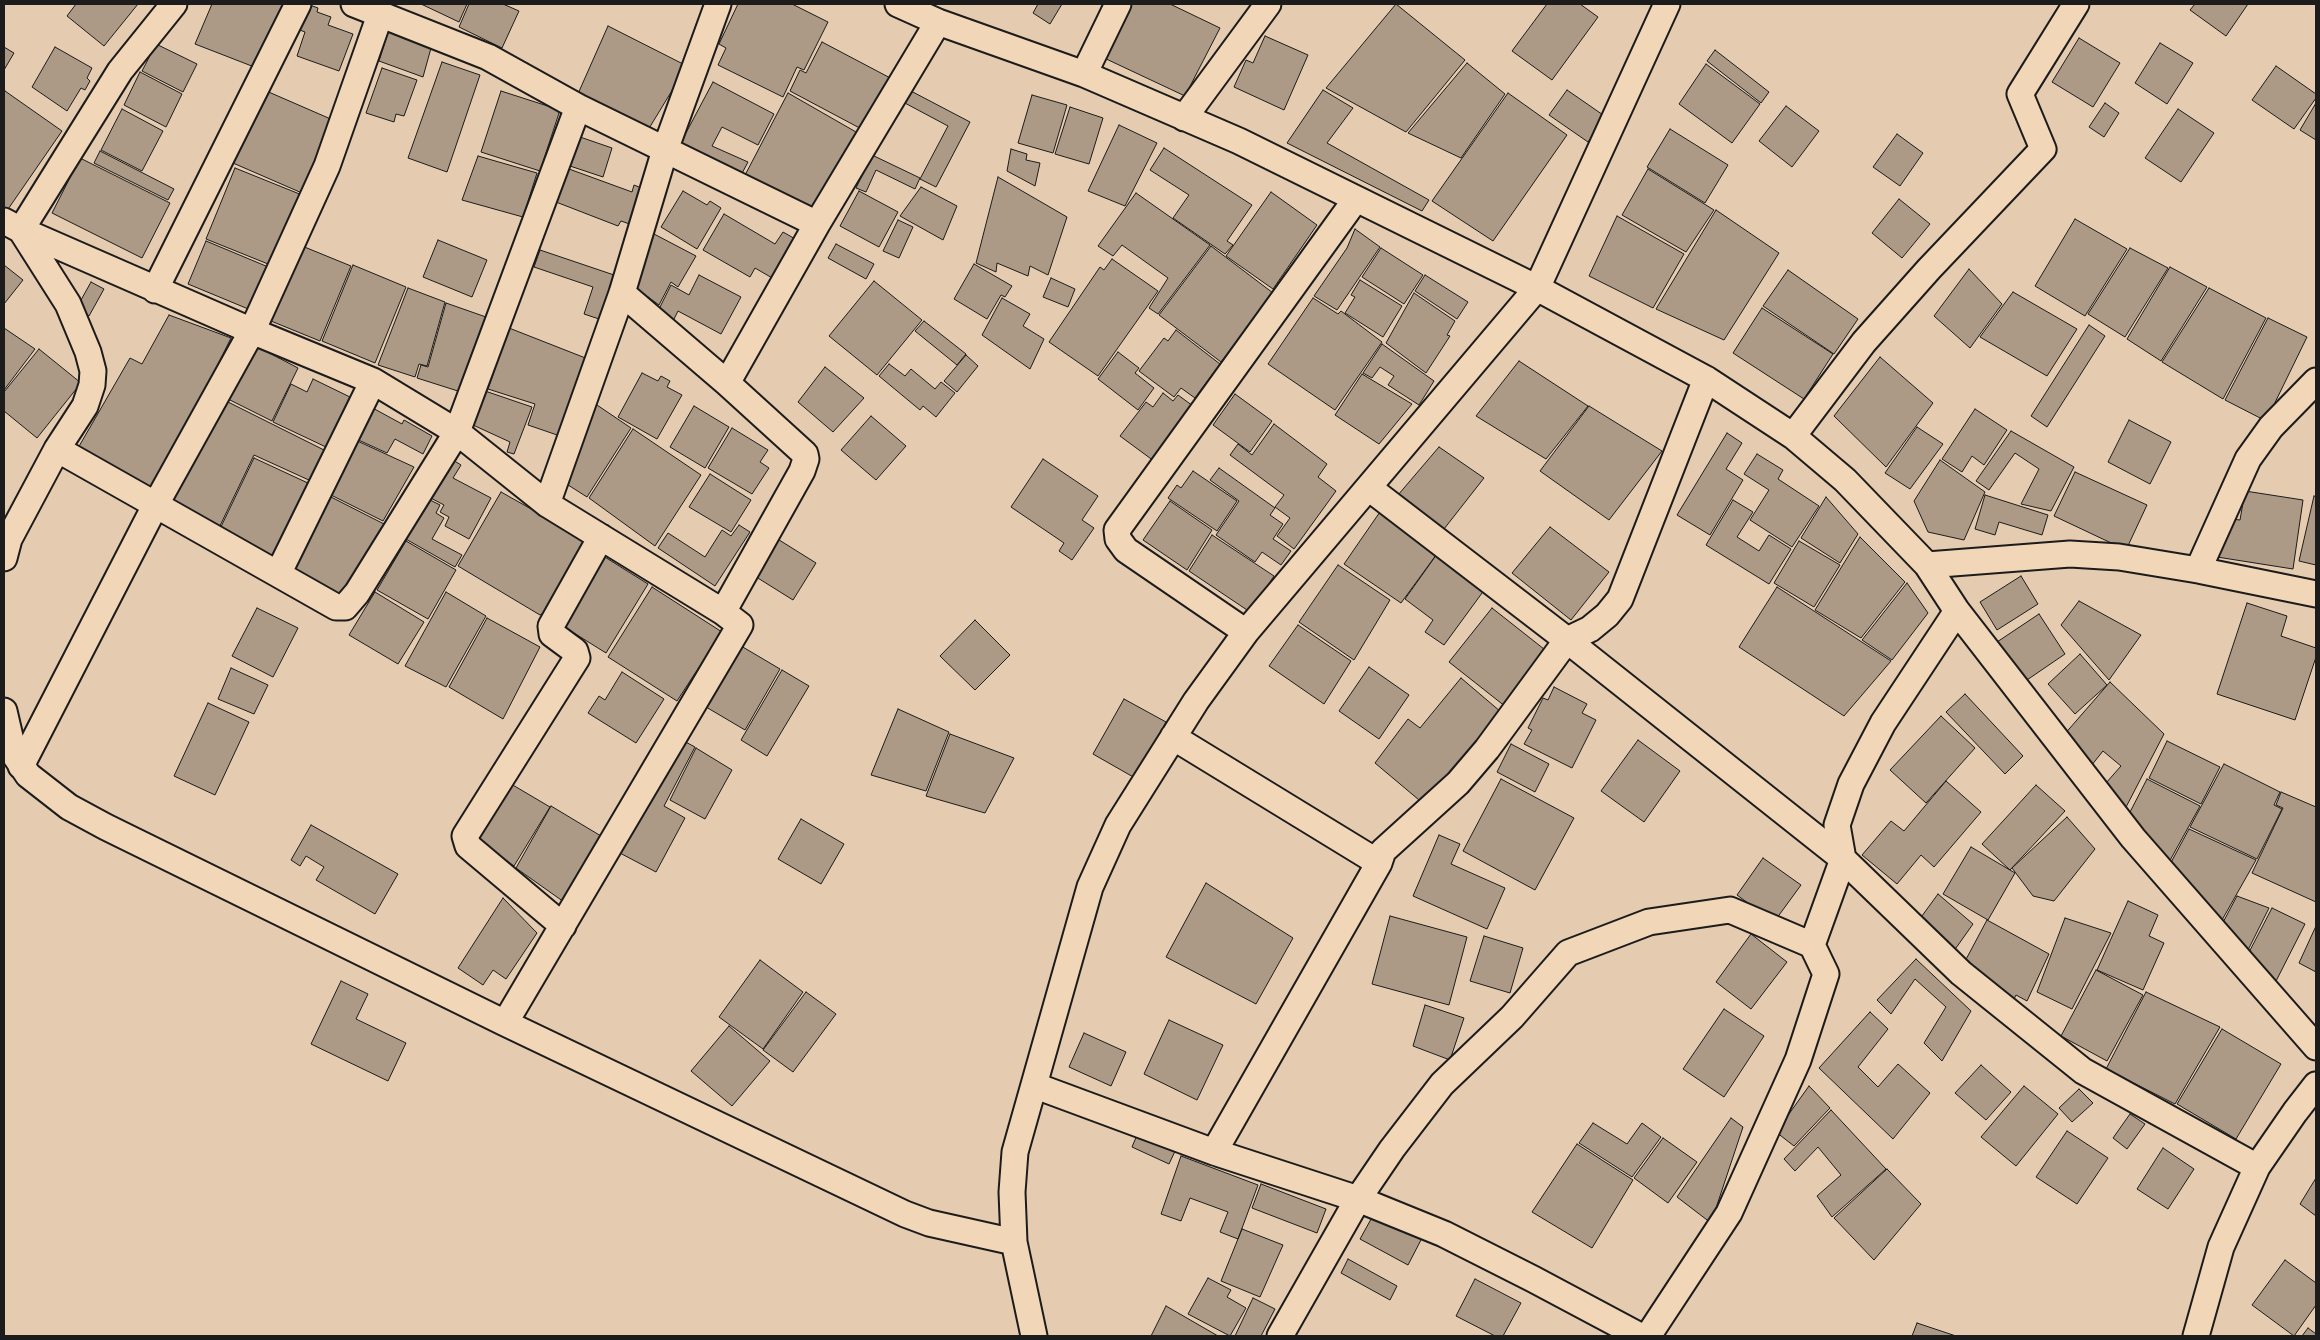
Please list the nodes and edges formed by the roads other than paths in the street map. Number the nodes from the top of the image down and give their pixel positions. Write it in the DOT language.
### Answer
graph roads {
  1 [pos="174,4"];
  2 [pos="298,4"];
  3 [pos="354,4"];
  4 [pos="718,4"];
  5 [pos="898,4"];
  6 [pos="1118,4"];
  7 [pos="1268,4"];
  8 [pos="1667,4"];
  9 [pos="2076,4"];
  10 [pos="380,16"];
  11 [pos="938,22"];
  12 [pos="1084,74"];
  13 [pos="578,107"];
  14 [pos="1184,118"];
  15 [pos="665,150"];
  16 [pos="1356,198"];
  17 [pos="817,224"];
  18 [pos="12,226"];
  19 [pos="1537,288"];
  20 [pos="155,290"];
  21 [pos="622,294"];
  22 [pos="252,331"];
  23 [pos="1706,379"];
  24 [pos="374,381"];
  25 [pos="2316,381"];
  26 [pos="726,383"];
  27 [pos="457,432"];
  28 [pos="1793,436"];
  29 [pos="57,449"];
  30 [pos="1369,488"];
  31 [pos="156,504"];
  32 [pos="547,504"];
  33 [pos="600,537"];
  34 [pos="4,558"];
  35 [pos="1927,565"];
  36 [pos="2198,570"];
  37 [pos="278,574"];
  38 [pos="2316,594"];
  39 [pos="1957,611"];
  40 [pos="723,612"];
  41 [pos="1246,632"];
  42 [pos="1567,640"];
  43 [pos="4,711"];
  44 [pos="1173,737"];
  45 [pos="21,766"];
  46 [pos="1843,858"];
  47 [pos="1379,864"];
  48 [pos="563,926"];
  49 [pos="1812,945"];
  50 [pos="505,1023"];
  51 [pos="2316,1047"];
  52 [pos="2316,1085"];
  53 [pos="1036,1086"];
  54 [pos="1214,1152"];
  55 [pos="2257,1167"];
  56 [pos="1358,1199"];
  57 [pos="1014,1242"];
  58 [pos="1034,1336"];
  59 [pos="1280,1336"];
  60 [pos="1640,1336"];
  61 [pos="1648,1336"];
  62 [pos="2196,1336"];
  1 -- 18 [label="street"];
  2 -- 20 [label="street"];
  3 -- 10 [label="street"];
  4 -- 15 [label="street"];
  5 -- 11 [label="street"];
  6 -- 12 [label="street"];
  7 -- 14 [label="street"];
  8 -- 19 [label="street"];
  9 -- 28 [label="street"];
  10 -- 13 [label="street"];
  10 -- 22 [label="street"];
  11 -- 12 [label="street"];
  11 -- 17 [label="street"];
  12 -- 14 [label="street"];
  13 -- 15 [label="street"];
  13 -- 27 [label="street"];
  14 -- 16 [label="street"];
  15 -- 17 [label="street"];
  15 -- 21 [label="street"];
  16 -- 19 [label="street"];
  16 -- 41 [label="street"];
  17 -- 26 [label="street"];
  18 -- 20 [label="street"];
  18 -- 29 [label="street"];
  19 -- 23 [label="street"];
  19 -- 30 [label="street"];
  20 -- 22 [label="street"];
  21 -- 26 [label="street"];
  21 -- 32 [label="street"];
  22 -- 24 [label="street"];
  22 -- 31 [label="street"];
  23 -- 28 [label="street"];
  23 -- 42 [label="street"];
  24 -- 27 [label="street"];
  24 -- 37 [label="street"];
  25 -- 36 [label="street"];
  26 -- 40 [label="street"];
  27 -- 32 [label="street"];
  27 -- 37 [label="street"];
  28 -- 35 [label="street"];
  29 -- 31 [label="street"];
  29 -- 34 [label="street"];
  30 -- 41 [label="street"];
  30 -- 42 [label="street"];
  31 -- 37 [label="street"];
  31 -- 45 [label="street"];
  32 -- 33 [label="street"];
  33 -- 40 [label="street"];
  33 -- 48 [label="street"];
  35 -- 36 [label="street"];
  35 -- 39 [label="street"];
  36 -- 38 [label="street"];
  39 -- 46 [label="street"];
  39 -- 51 [label="street"];
  40 -- 48 [label="street"];
  41 -- 44 [label="street"];
  42 -- 46 [label="street"];
  42 -- 47 [label="street"];
  43 -- 45 [label="street"];
  44 -- 47 [label="street"];
  44 -- 53 [label="street"];
  45 -- 50 [label="street"];
  46 -- 49 [label="street"];
  46 -- 55 [label="street"];
  47 -- 54 [label="street"];
  48 -- 50 [label="street"];
  49 -- 56 [label="street"];
  49 -- 61 [label="street"];
  50 -- 57 [label="street"];
  52 -- 55 [label="street"];
  53 -- 54 [label="street"];
  53 -- 57 [label="street"];
  54 -- 56 [label="street"];
  55 -- 62 [label="street"];
  56 -- 59 [label="street"];
  56 -- 60 [label="street"];
  57 -- 58 [label="street"];
}
